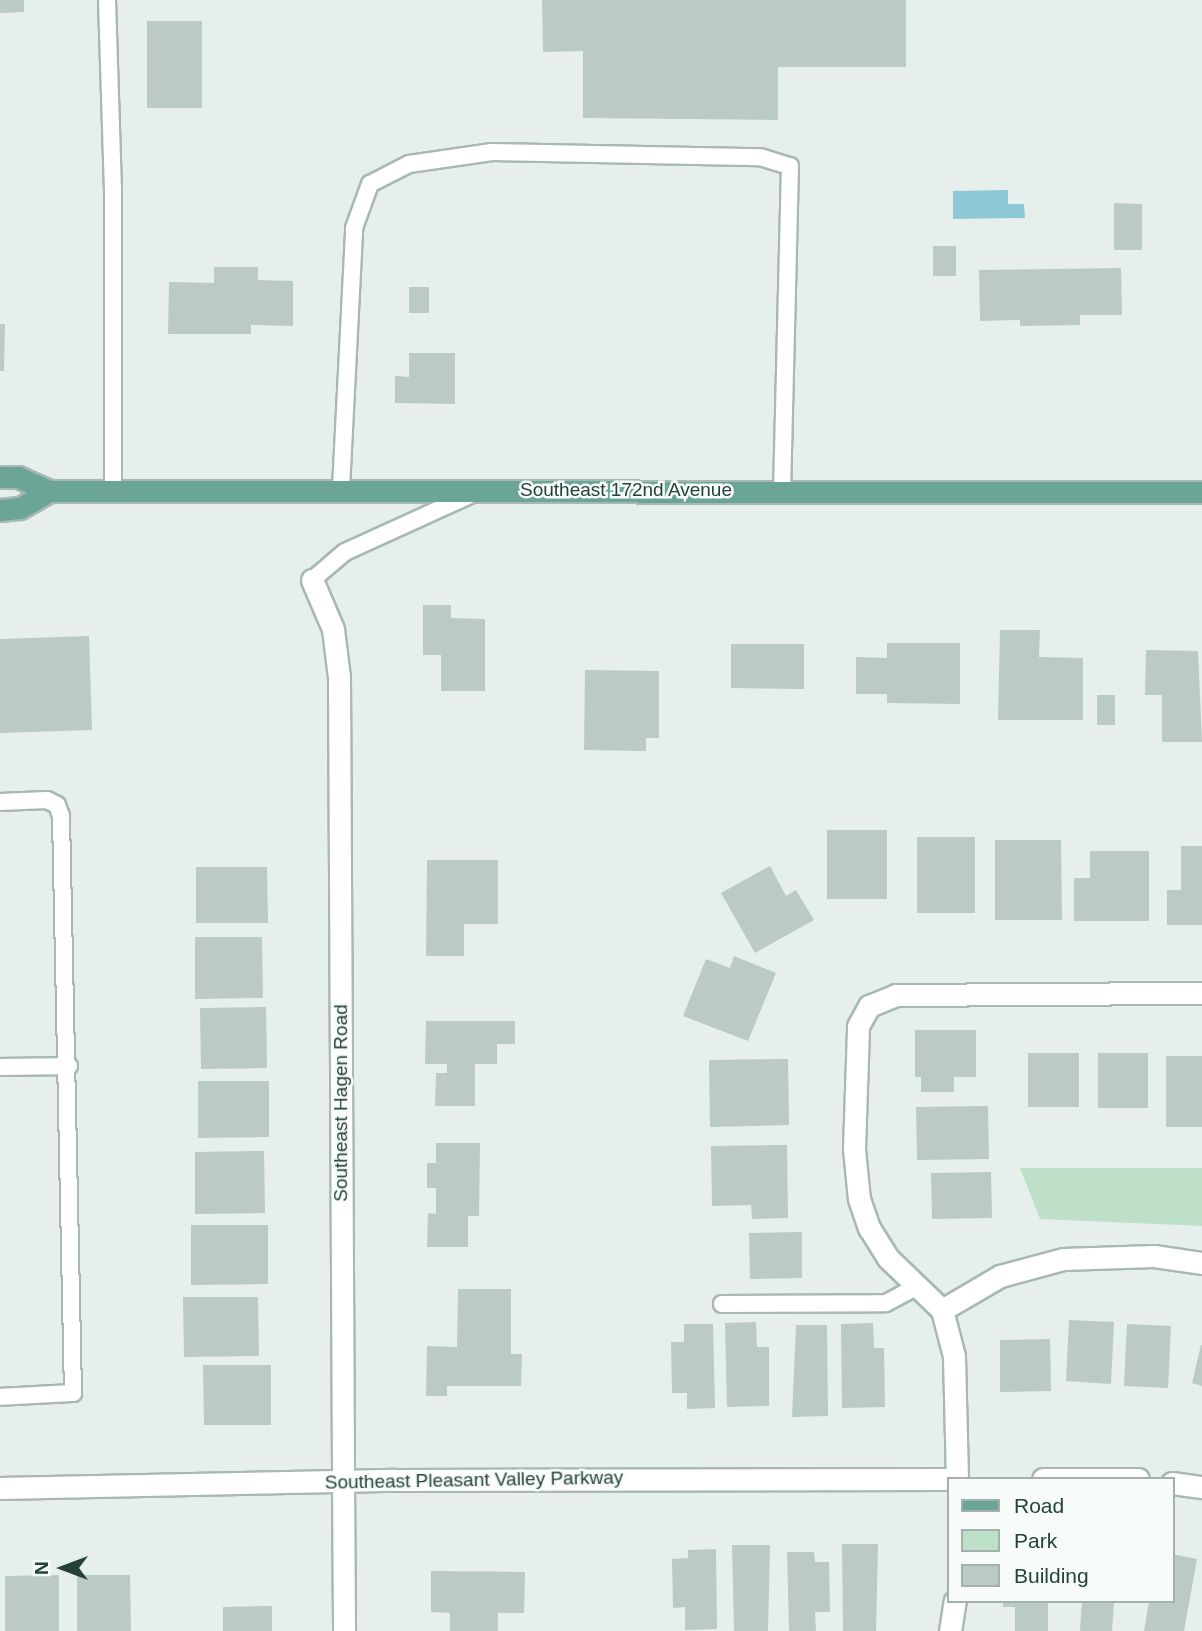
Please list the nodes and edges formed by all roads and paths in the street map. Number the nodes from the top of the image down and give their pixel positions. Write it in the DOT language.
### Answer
graph roads {
  1 [pos="107,0"];
  2 [pos="0,477"];
  3 [pos="341,488"];
  4 [pos="483,489"];
  5 [pos="782,490"];
  6 [pos="49,491"];
  7 [pos="113,491"];
  8 [pos="1202,492"];
  9 [pos="0,510"];
  10 [pos="312,580"];
  11 [pos="0,802"];
  12 [pos="1202,993"];
  13 [pos="69,1066"];
  14 [pos="0,1067"];
  15 [pos="1202,1263"];
  16 [pos="920,1285"];
  17 [pos="722,1304"];
  18 [pos="942,1310"];
  19 [pos="0,1397"];
  20 [pos="957,1477"];
  21 [pos="946,1479"];
  22 [pos="343,1481"];
  23 [pos="1174,1483"];
  24 [pos="1202,1487"];
  25 [pos="0,1488"];
  26 [pos="955,1603"];
  27 [pos="344,1631"];
  28 [pos="950,1631"];
  1 -- 7 [label="lane"];
  2 -- 6 [label="main road, Southeast 172nd Avenue"];
  3 -- 4 [label="main road, Southeast 172nd Avenue"];
  3 -- 5 [label="lane"];
  3 -- 7 [label="main road, Southeast 172nd Avenue"];
  4 -- 5 [label="main road, Southeast 172nd Avenue"];
  4 -- 10 [label="lane"];
  5 -- 8 [label="main road, Southeast 172nd Avenue"];
  6 -- 7 [label="main road, Southeast 172nd Avenue"];
  6 -- 9 [label="main road, Southeast 172nd Avenue"];
  10 -- 22 [label="street, Southeast Hagen Road"];
  11 -- 13 [label="lane"];
  12 -- 16 [label="street"];
  13 -- 14 [label="lane"];
  13 -- 19 [label="lane"];
  15 -- 18 [label="street"];
  16 -- 17 [label="lane"];
  16 -- 18 [label="street"];
  18 -- 20 [label="street"];
  21 -- 22 [label="street, Southeast Pleasant Valley Parkway"];
  22 -- 25 [label="street, Southeast Pleasant Valley Parkway"];
  22 -- 27 [label="street, Southeast Hagen Road"];
  23 -- 24 [label="street"];
  26 -- 28 [label="street"];
}
